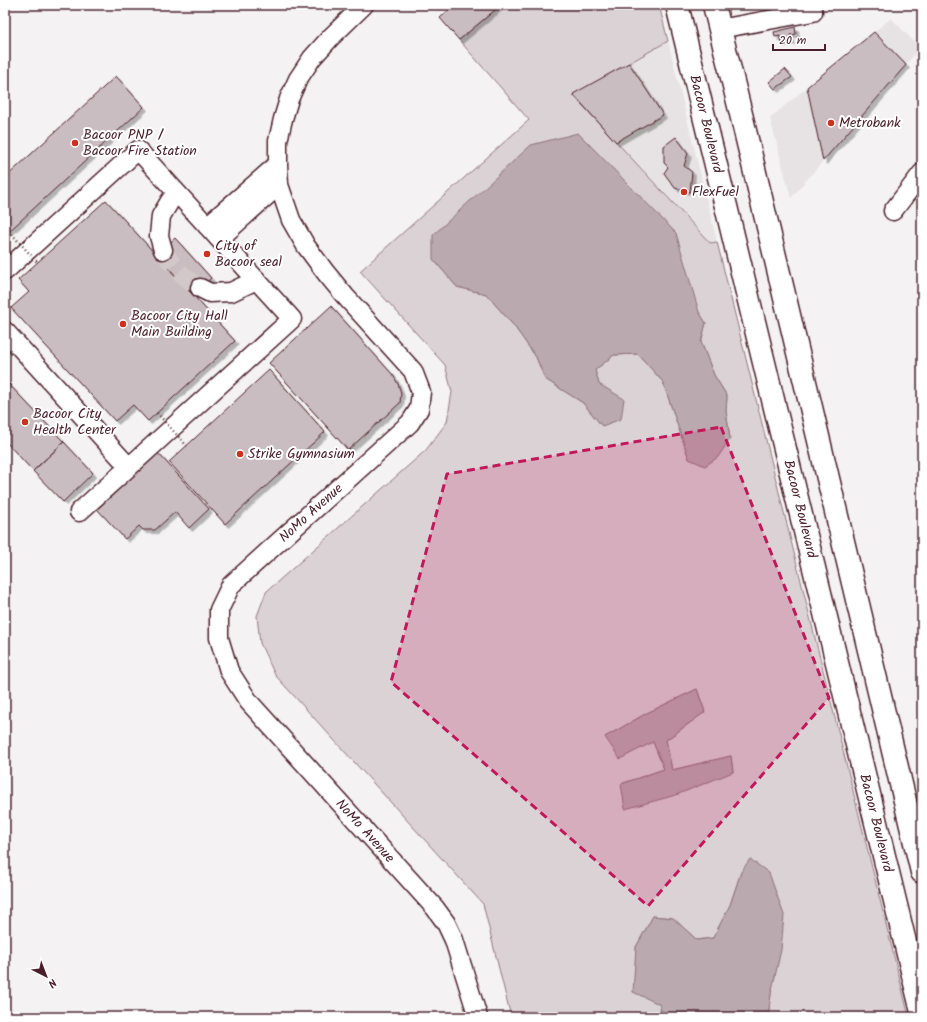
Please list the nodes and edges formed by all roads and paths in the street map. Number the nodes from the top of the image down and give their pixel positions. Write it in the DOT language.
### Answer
graph roads {
  1 [pos="364,5"];
  2 [pos="678,5"];
  3 [pos="714,5"];
  4 [pos="813,12"];
  5 [pos="720,29"];
  6 [pos="278,164"];
  7 [pos="922,173"];
  8 [pos="279,185"];
  9 [pos="177,193"];
  10 [pos="892,211"];
  11 [pos="207,226"];
  12 [pos="9,231"];
  13 [pos="219,239"];
  14 [pos="162,250"];
  15 [pos="37,262"];
  16 [pos="5,271"];
  17 [pos="256,279"];
  18 [pos="200,288"];
  19 [pos="5,331"];
  20 [pos="157,413"];
  21 [pos="187,446"];
  22 [pos="129,468"];
  23 [pos="79,512"];
  24 [pos="922,872"];
  25 [pos="922,1012"];
  26 [pos="478,1017"];
  1 -- 6 [label="street, NoMo Avenue"];
  2 -- 25 [label="main road, Bacoor Boulevard"];
  3 -- 5 [label="main road"];
  4 -- 5 [label="street"];
  5 -- 24 [label="main road"];
  6 -- 8 [label="street, NoMo Avenue"];
  6 -- 11 [label="street"];
  7 -- 10 [label="street"];
  8 -- 13 [label="street"];
  8 -- 26 [label="street, NoMo Avenue"];
  9 -- 11 [label="street"];
  9 -- 14 [label="street"];
  9 -- 16 [label="street"];
  11 -- 13 [label="street"];
  12 -- 15 [label="path, bridge"];
  13 -- 17 [label="street"];
  17 -- 18 [label="street"];
  17 -- 22 [label="street"];
  19 -- 22 [label="street"];
  20 -- 21 [label="path, bridge"];
  22 -- 23 [label="street"];
}
